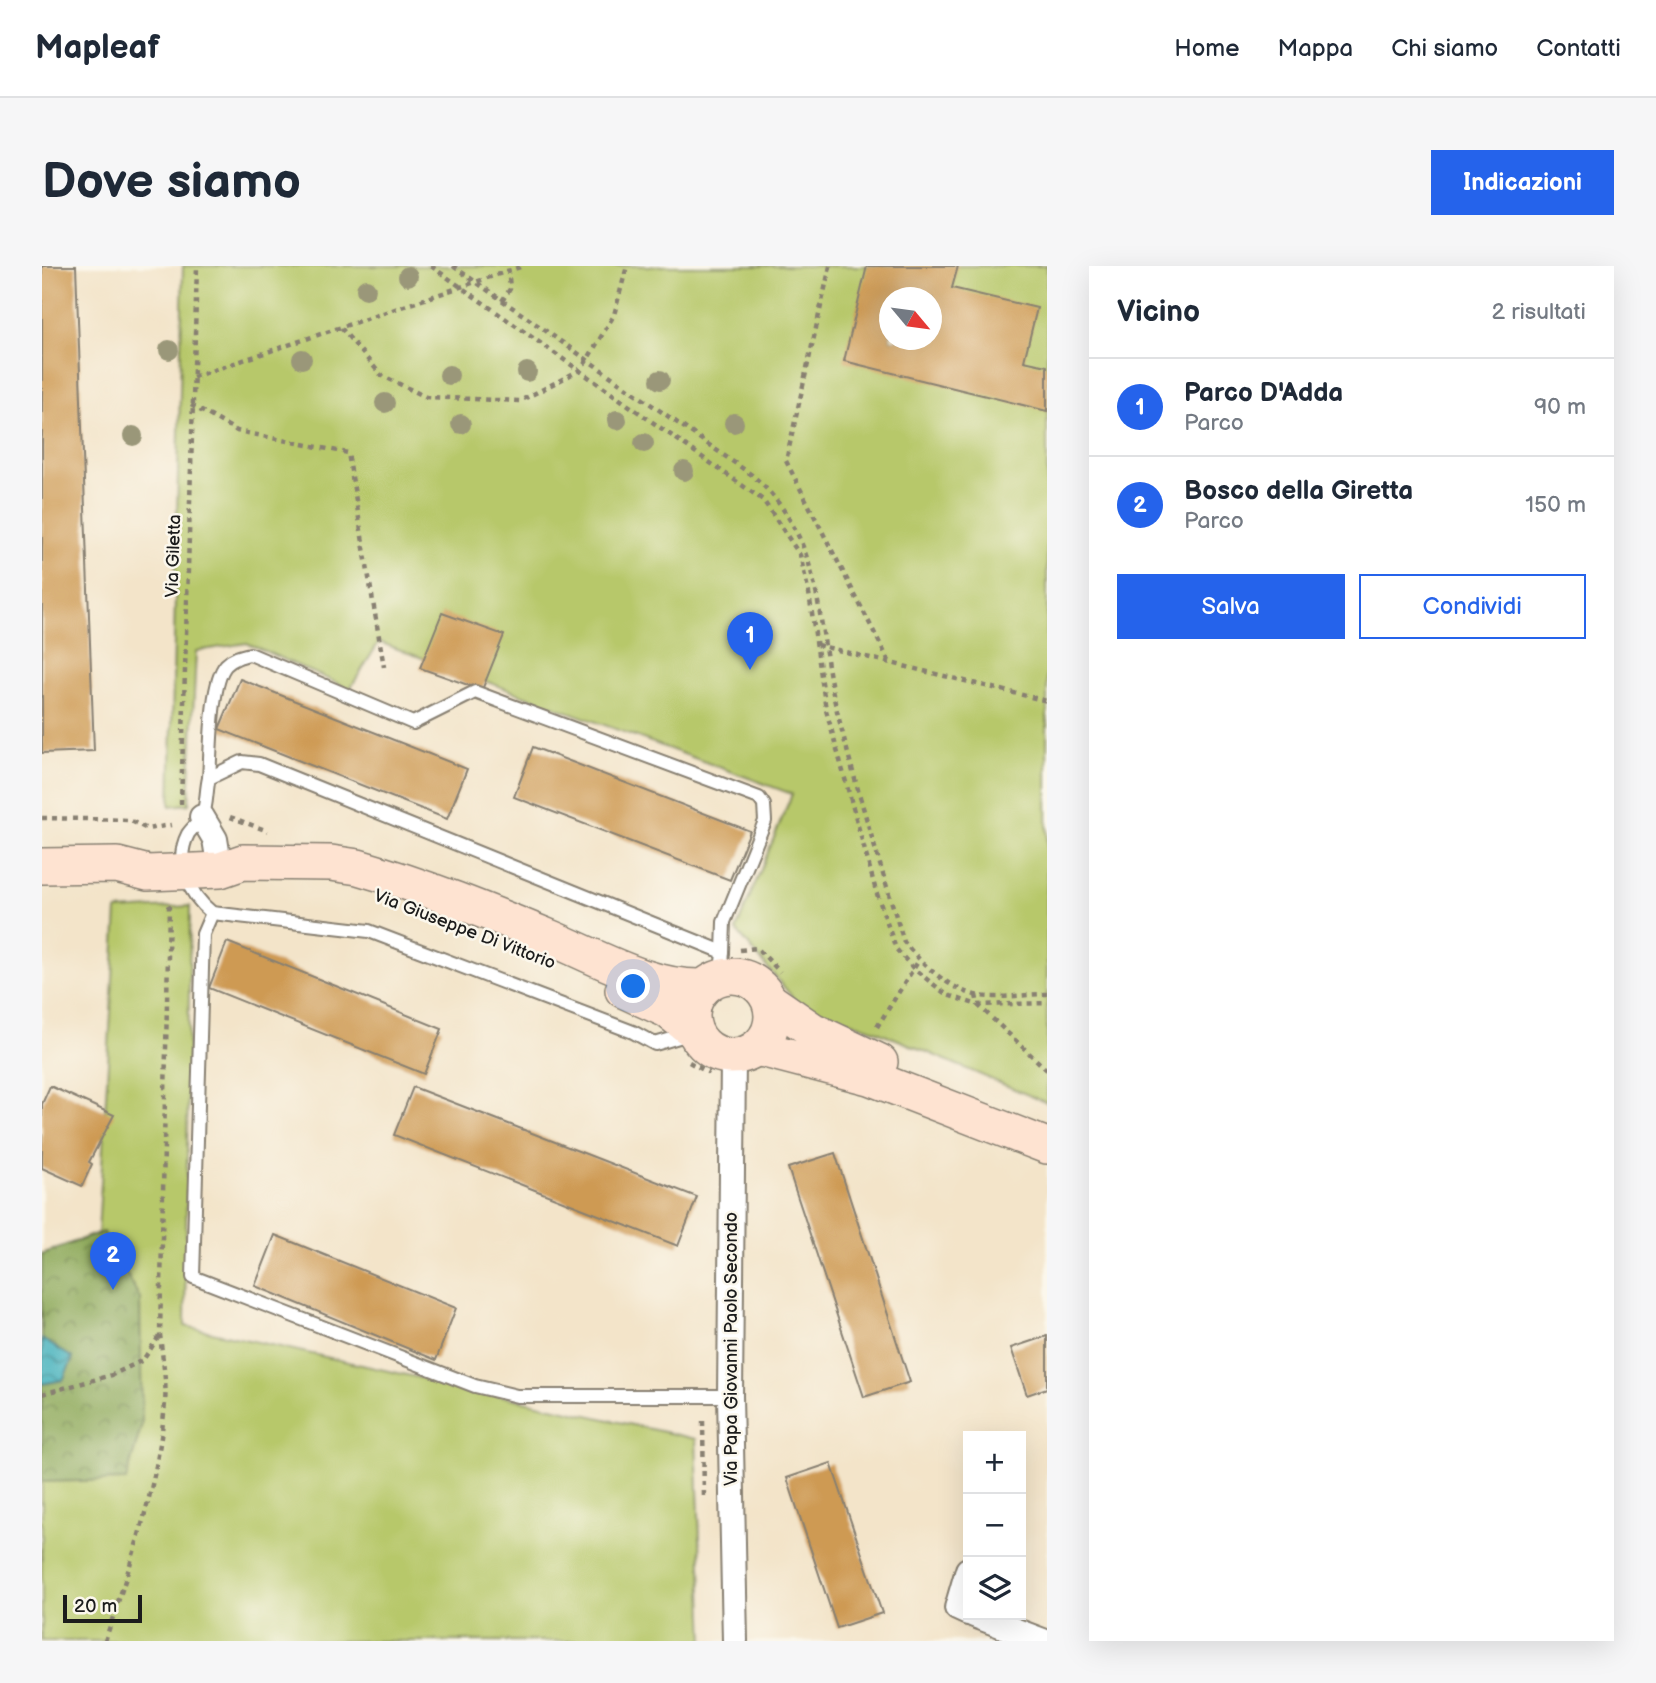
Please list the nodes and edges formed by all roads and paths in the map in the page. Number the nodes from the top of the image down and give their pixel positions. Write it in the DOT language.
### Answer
graph roads {
  1 [pos="197,266"];
  2 [pos="431,266"];
  3 [pos="453,266"];
  4 [pos="523,266"];
  5 [pos="627,266"];
  6 [pos="830,266"];
  7 [pos="509,269"];
  8 [pos="478,283"];
  9 [pos="460,286"];
  10 [pos="502,301"];
  11 [pos="341,328"];
  12 [pos="586,362"];
  13 [pos="578,371"];
  14 [pos="192,377"];
  15 [pos="191,405"];
  16 [pos="817,645"];
  17 [pos="826,647"];
  18 [pos="890,663"];
  19 [pos="384,667"];
  20 [pos="1047,701"];
  21 [pos="209,778"];
  22 [pos="202,817"];
  23 [pos="184,858"];
  24 [pos="42,866"];
  25 [pos="220,870"];
  26 [pos="154,884"];
  27 [pos="42,886"];
  28 [pos="212,913"];
  29 [pos="719,971"];
  30 [pos="1047,994"];
  31 [pos="976,995"];
  32 [pos="770,1001"];
  33 [pos="1047,1003"];
  34 [pos="978,1005"];
  35 [pos="681,1036"];
  36 [pos="734,1060"];
  37 [pos="1047,1070"];
  38 [pos="1047,1124"];
  39 [pos="1047,1146"];
  40 [pos="160,1334"];
  41 [pos="42,1394"];
  42 [pos="721,1396"];
  43 [pos="704,1507"];
  44 [pos="963,1587"];
  45 [pos="963,1611"];
  46 [pos="987,1620"];
  47 [pos="105,1641"];
  48 [pos="735,1641"];
  49 [pos="1043,1641"];
  1 -- 14 [label="path, Via Giletta"];
  2 -- 9 [label="path"];
  3 -- 8 [label="path"];
  4 -- 7 [label="path"];
  5 -- 12 [label="path"];
  6 -- 18 [label="path"];
  7 -- 8 [label="path"];
  7 -- 10 [label="path"];
  8 -- 9 [label="path"];
  8 -- 10 [label="path"];
  9 -- 11 [label="path"];
  9 -- 13 [label="path"];
  10 -- 12 [label="path"];
  11 -- 13 [label="path"];
  11 -- 14 [label="path"];
  12 -- 13 [label="path"];
  12 -- 17 [label="path"];
  13 -- 16 [label="path"];
  14 -- 15 [label="path, Via Giletta"];
  15 -- 19 [label="path"];
  15 -- 23 [label="path, Via Giletta"];
  16 -- 17 [label="path"];
  16 -- 34 [label="path"];
  17 -- 18 [label="path"];
  17 -- 31 [label="path"];
  18 -- 20 [label="path"];
  21 -- 22 [label="lane"];
  21 -- 29 [label="lane"];
  21 -- 29 [label="lane"];
  22 -- 23 [label="lane"];
  22 -- 25 [label="street"];
  23 -- 25 [label="street, Via Giuseppe Di Vittorio"];
  23 -- 26 [label="street, Via Giuseppe Di Vittorio"];
  23 -- 28 [label="lane"];
  24 -- 26 [label="street, Via Giuseppe Di Vittorio"];
  25 -- 29 [label="street, Via Giuseppe Di Vittorio"];
  25 -- 35 [label="street, Via Giuseppe Di Vittorio"];
  26 -- 27 [label="street, Via Giuseppe Di Vittorio"];
  26 -- 40 [label="path"];
  28 -- 35 [label="lane"];
  28 -- 42 [label="lane"];
  29 -- 32 [label="street"];
  29 -- 35 [label="street"];
  30 -- 31 [label="path"];
  31 -- 34 [label="path"];
  32 -- 36 [label="street"];
  32 -- 38 [label="street"];
  33 -- 34 [label="path"];
  34 -- 37 [label="path"];
  35 -- 36 [label="street"];
  35 -- 36 [label="path"];
  36 -- 39 [label="street"];
  36 -- 42 [label="street, Via Papa Giovanni Paolo Secondo"];
  40 -- 41 [label="path"];
  40 -- 47 [label="path"];
  42 -- 43 [label="path"];
  42 -- 48 [label="street, Via Papa Giovanni Paolo Secondo"];
  44 -- 45 [label="street"];
  46 -- 49 [label="street"];
}
